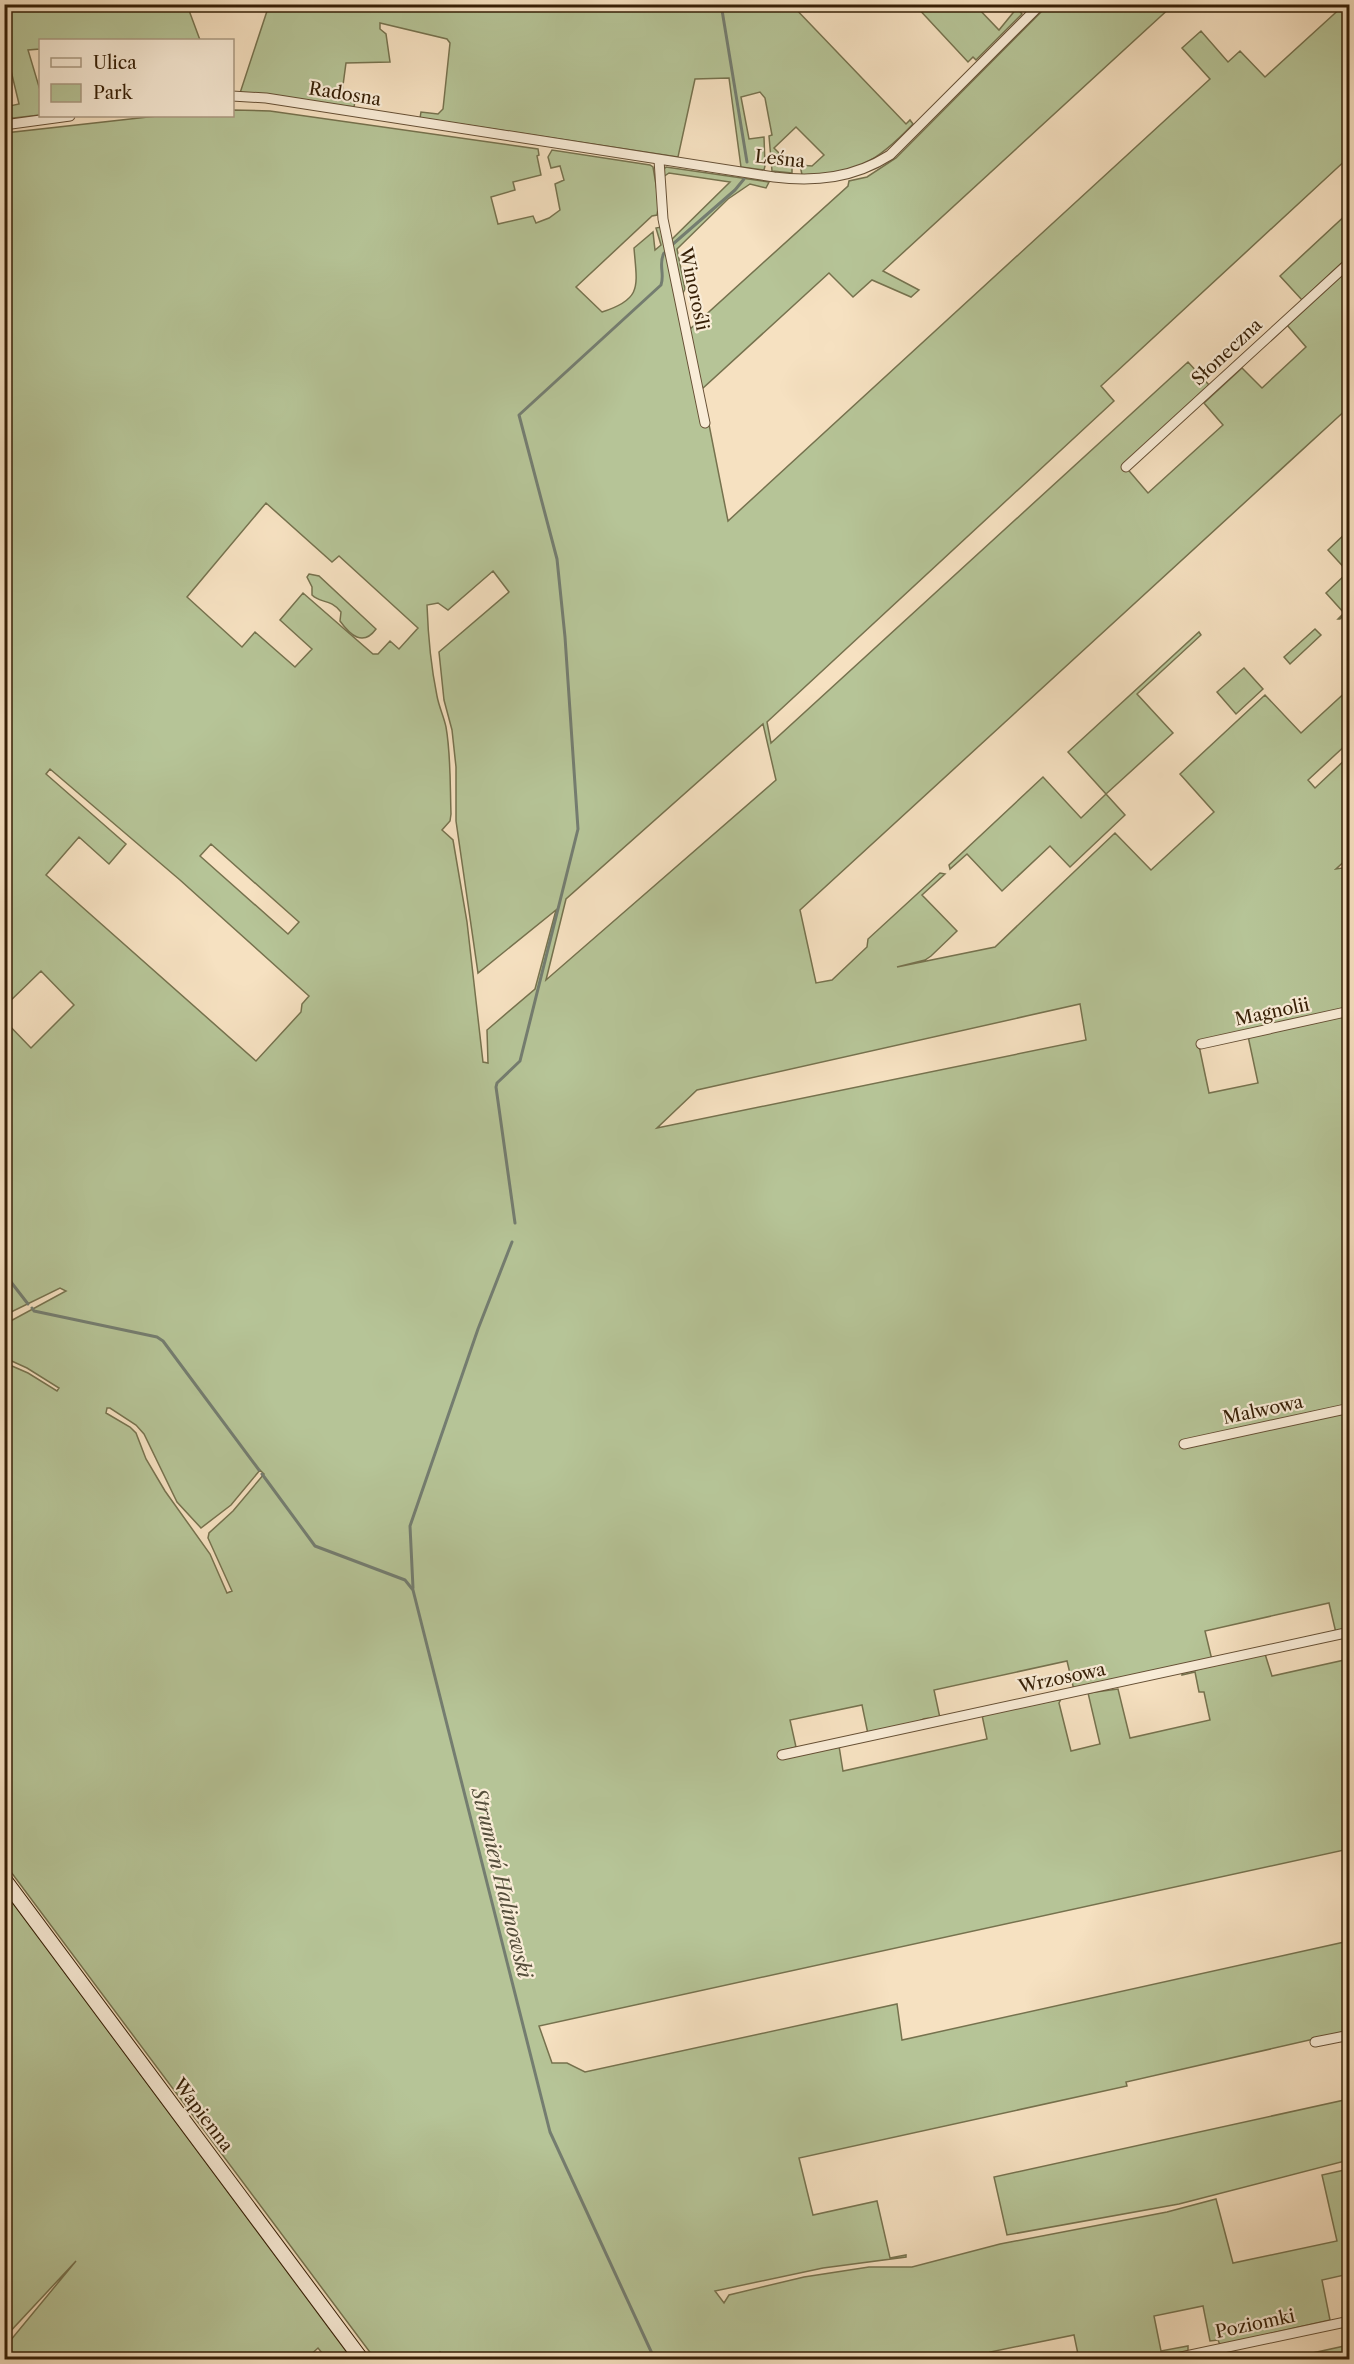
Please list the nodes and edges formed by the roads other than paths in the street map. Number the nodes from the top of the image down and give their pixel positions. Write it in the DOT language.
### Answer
graph roads {
  1 [pos="1041,4"];
  2 [pos="234,96"];
  3 [pos="63,117"];
  4 [pos="4,125"];
  5 [pos="453,128"];
  6 [pos="658,160"];
  7 [pos="1350,262"];
  8 [pos="705,423"];
  9 [pos="1126,467"];
  10 [pos="1350,1011"];
  11 [pos="1201,1044"];
  12 [pos="1350,1408"];
  13 [pos="1184,1444"];
  14 [pos="1350,1632"];
  15 [pos="782,1755"];
  16 [pos="4,1879"];
  17 [pos="1350,2035"];
  18 [pos="1315,2042"];
  19 [pos="1350,2320"];
  20 [pos="362,2360"];
  21 [pos="1167,2360"];
  1 -- 6 [label="street, Leśna"];
  2 -- 5 [label="street, Radosna"];
  3 -- 4 [label="street"];
  5 -- 6 [label="street, Leśna"];
  6 -- 8 [label="street, Winorośli"];
  7 -- 9 [label="street, Słoneczna"];
  10 -- 11 [label="street, Magnolii"];
  12 -- 13 [label="street, Malwowa"];
  14 -- 15 [label="street, Wrzosowa"];
  16 -- 20 [label="street, Wapienna"];
  17 -- 18 [label="street"];
  19 -- 21 [label="street, Poziomki"];
}
